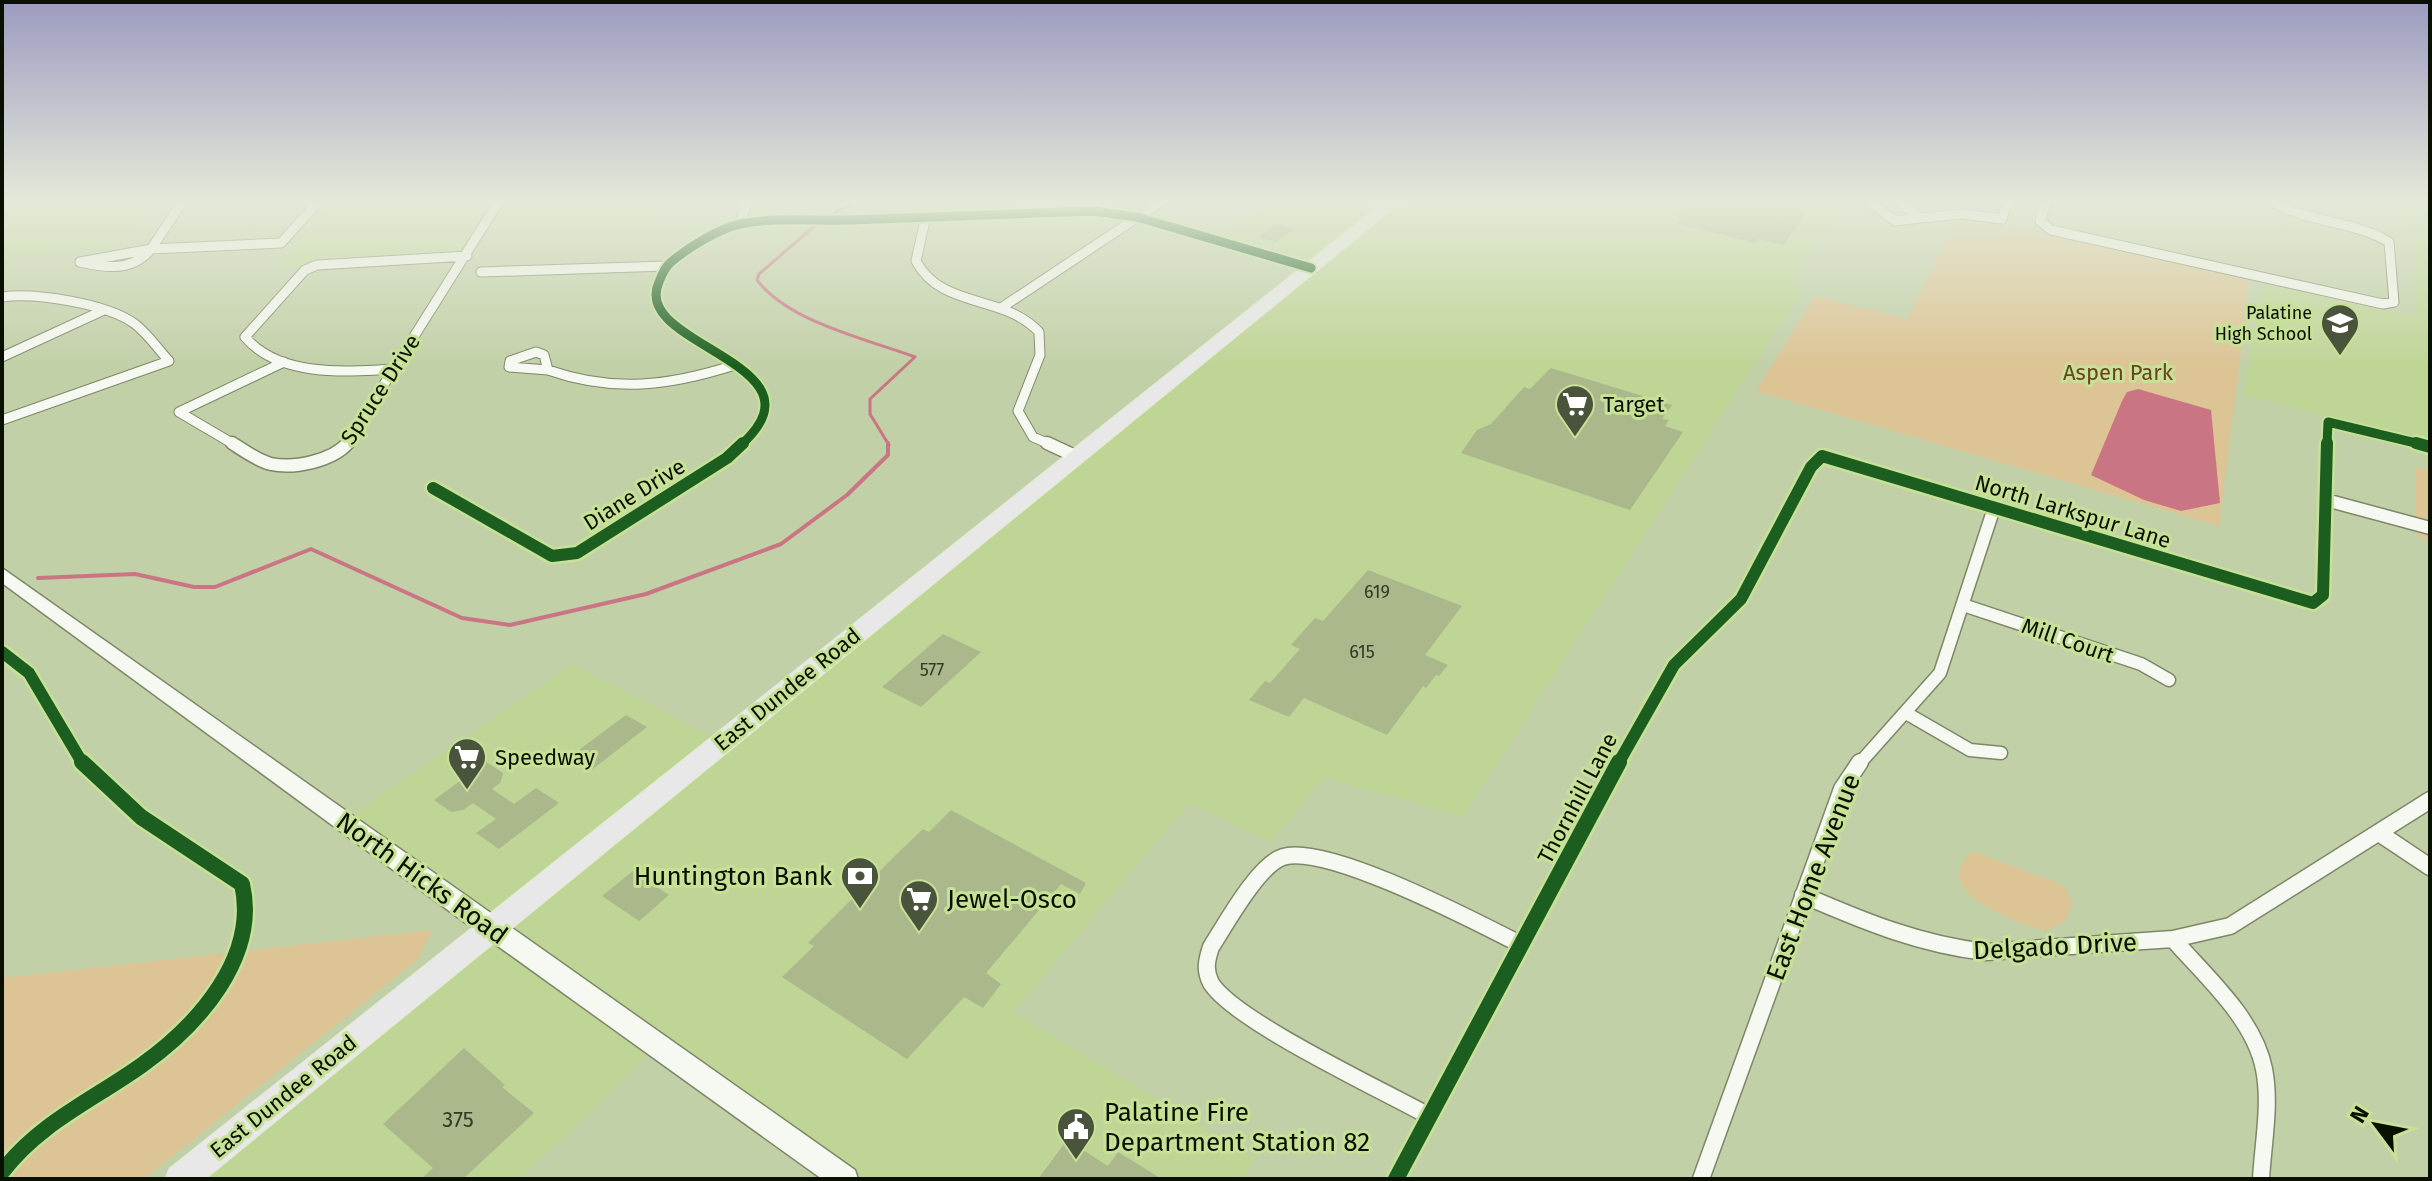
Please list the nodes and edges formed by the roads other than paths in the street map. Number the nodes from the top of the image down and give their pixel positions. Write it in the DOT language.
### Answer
graph roads {
  1 [pos="90,256"];
  2 [pos="142,256"];
  3 [pos="465,256"];
  4 [pos="467,256"];
  5 [pos="678,256"];
  6 [pos="917,256"];
  7 [pos="1079,256"];
  8 [pos="1270,256"];
  9 [pos="1326,256"];
  10 [pos="2168,256"];
  11 [pos="2390,256"];
  12 [pos="666,266"];
  13 [pos="1311,268"];
  14 [pos="481,272"];
  15 [pos="2,297"];
  16 [pos="1001,308"];
  17 [pos="104,310"];
  18 [pos="2,357"];
  19 [pos="284,362"];
  20 [pos="735,365"];
  21 [pos="392,369"];
  22 [pos="548,370"];
  23 [pos="2,420"];
  24 [pos="2430,447"];
  25 [pos="1075,456"];
  26 [pos="1822,456"];
  27 [pos="433,488"];
  28 [pos="2326,500"];
  29 [pos="1994,508"];
  30 [pos="2430,528"];
  31 [pos="2,574"];
  32 [pos="1963,605"];
  33 [pos="2169,680"];
  34 [pos="1906,713"];
  35 [pos="2001,753"];
  36 [pos="2430,800"];
  37 [pos="2379,833"];
  38 [pos="2430,867"];
  39 [pos="1803,895"];
  40 [pos="490,927"];
  41 [pos="2173,939"];
  42 [pos="1522,945"];
  43 [pos="1427,1115"];
  44 [pos="181,1179"];
  45 [pos="845,1179"];
  46 [pos="1396,1179"];
  47 [pos="1701,1179"];
  48 [pos="2261,1179"];
  1 -- 2 [label="street"];
  3 -- 19 [label="street"];
  4 -- 21 [label="street, Spruce Drive"];
  5 -- 12 [label="street"];
  6 -- 16 [label="street"];
  7 -- 16 [label="street"];
  8 -- 13 [label="street"];
  9 -- 13 [label="main road, East Dundee Road"];
  10 -- 11 [label="street"];
  12 -- 14 [label="street"];
  12 -- 20 [label="street, Diane Drive"];
  13 -- 25 [label="main road, East Dundee Road"];
  15 -- 17 [label="street"];
  16 -- 25 [label="street"];
  17 -- 18 [label="street"];
  17 -- 23 [label="street"];
  19 -- 21 [label="street"];
  19 -- 21 [label="street, Spruce Drive"];
  20 -- 22 [label="street"];
  20 -- 27 [label="street, Diane Drive"];
  24 -- 28 [label="street"];
  25 -- 40 [label="main road, East Dundee Road"];
  26 -- 29 [label="street, North Larkspur Lane"];
  26 -- 42 [label="street, Thornhill Lane"];
  28 -- 29 [label="street, North Larkspur Lane"];
  28 -- 30 [label="street"];
  29 -- 32 [label="street, East Home Avenue"];
  31 -- 40 [label="main road, North Hicks Road"];
  32 -- 33 [label="street, Mill Court"];
  32 -- 34 [label="street, East Home Avenue"];
  34 -- 35 [label="street"];
  34 -- 39 [label="street, East Home Avenue"];
  36 -- 37 [label="street, Delgado Drive"];
  37 -- 38 [label="street"];
  37 -- 41 [label="street, Delgado Drive"];
  39 -- 41 [label="street, Delgado Drive"];
  39 -- 47 [label="street, East Home Avenue"];
  40 -- 44 [label="main road, East Dundee Road"];
  40 -- 45 [label="main road, North Hicks Road"];
  41 -- 48 [label="street"];
  42 -- 43 [label="street, Thornhill Lane"];
  42 -- 43 [label="street"];
  43 -- 46 [label="street, Thornhill Lane"];
}
